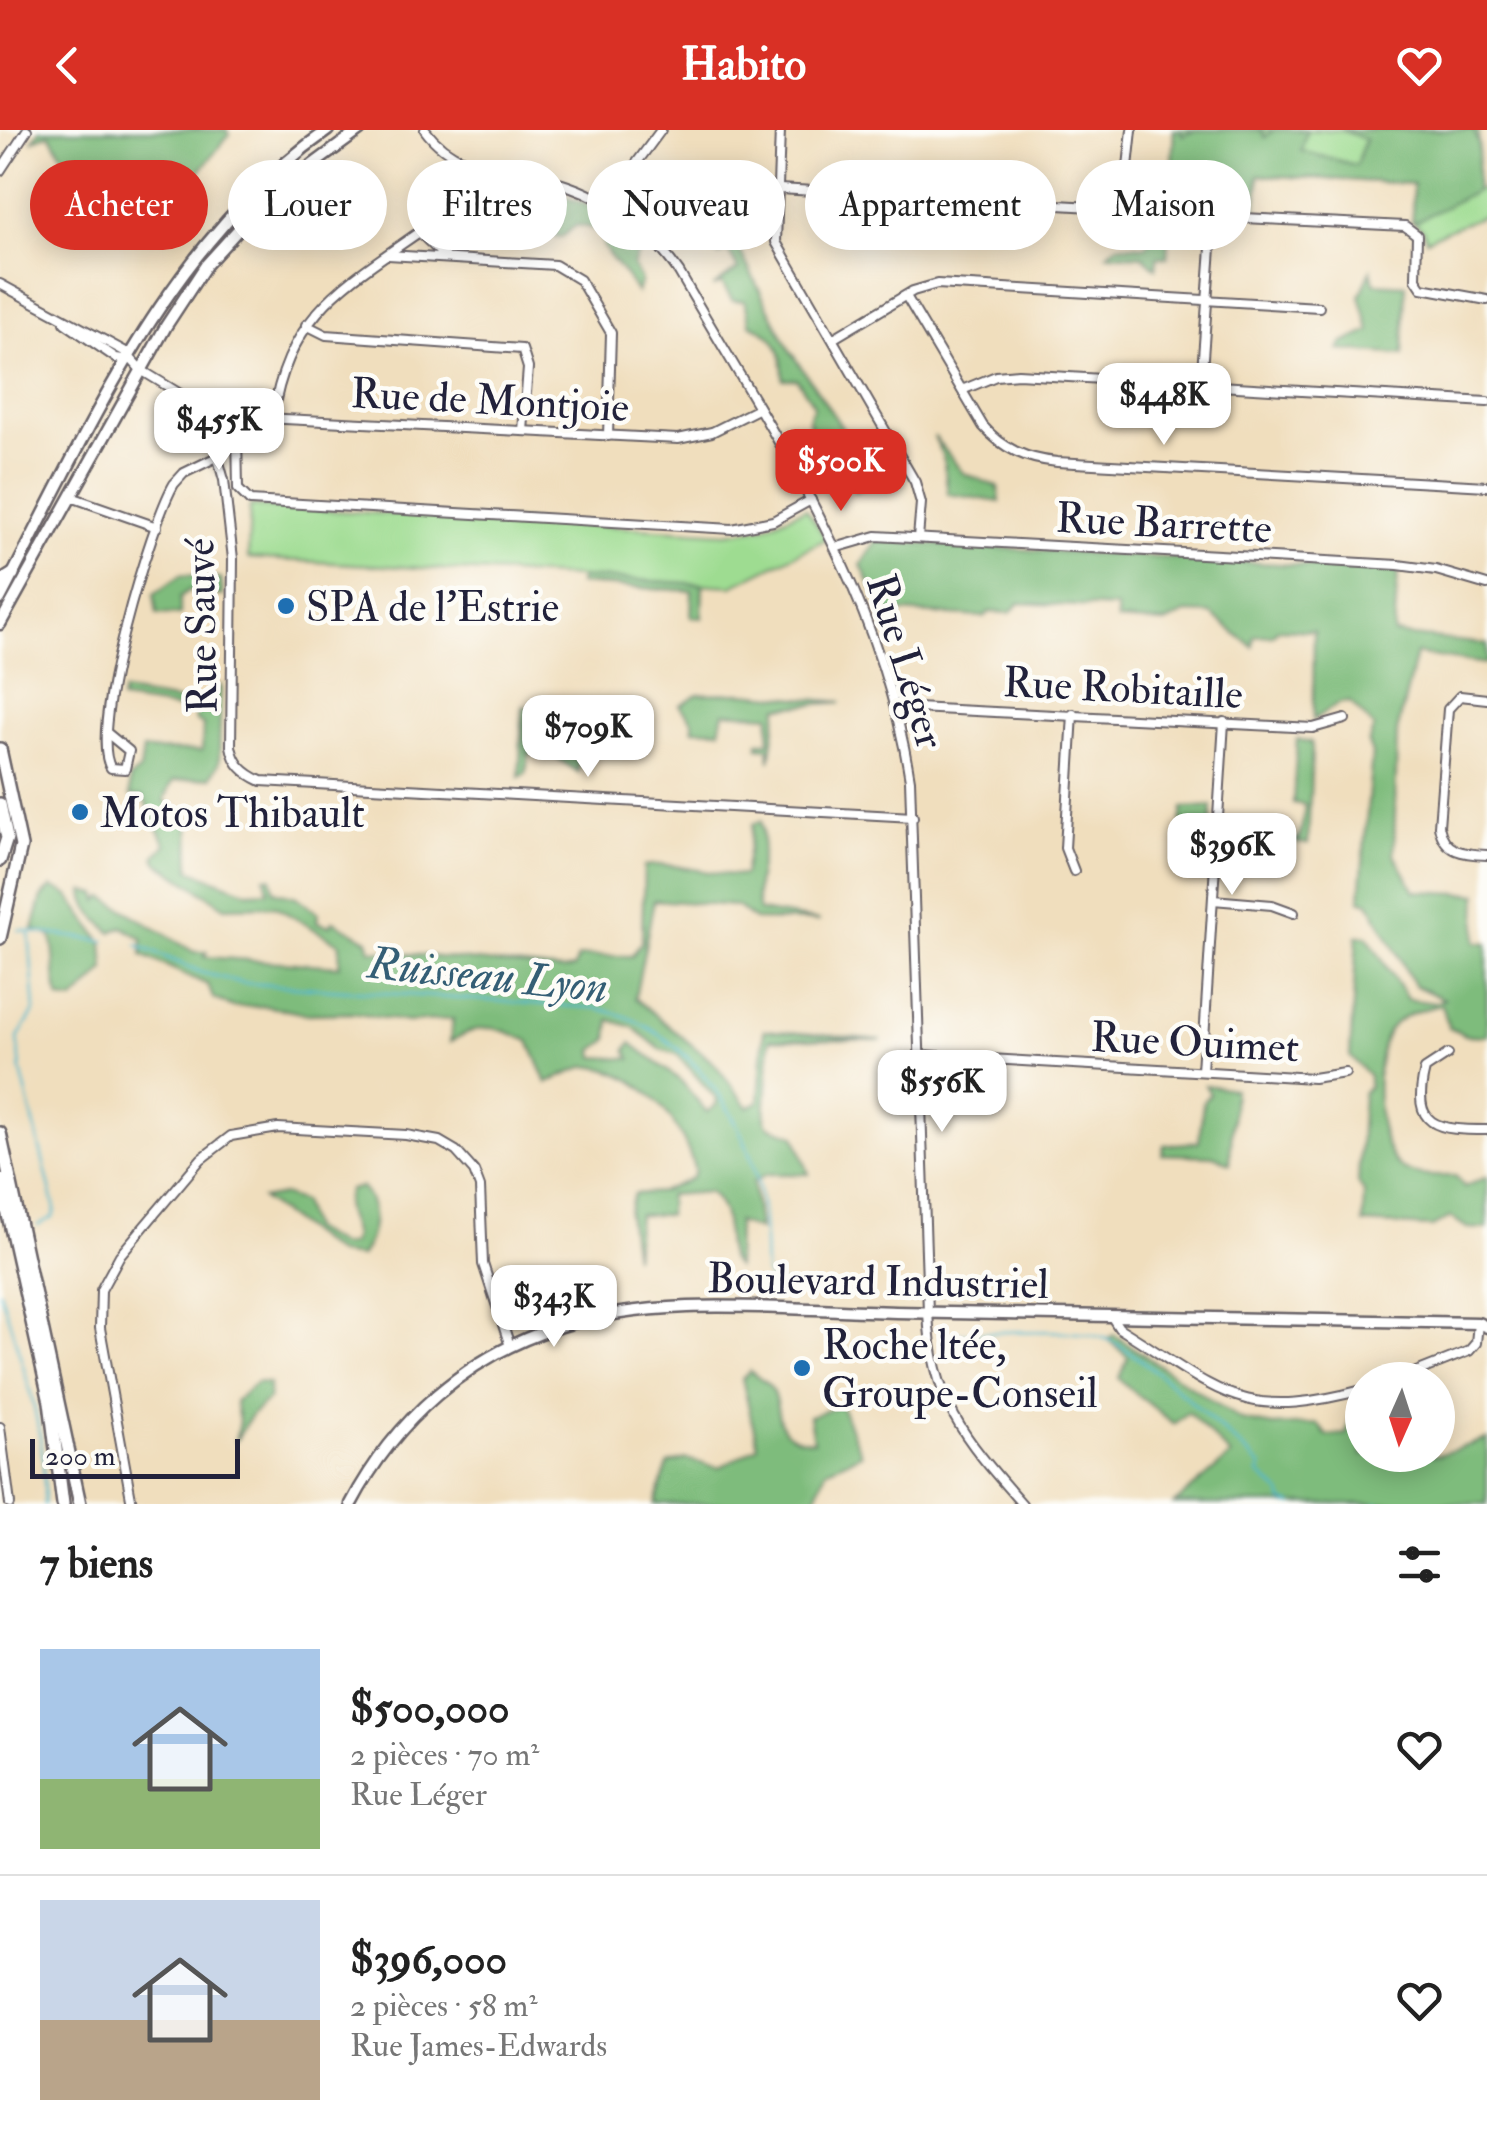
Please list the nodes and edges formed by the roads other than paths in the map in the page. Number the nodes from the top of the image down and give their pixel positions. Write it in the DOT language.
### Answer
graph roads {
  1 [pos="27,130"];
  2 [pos="328,130"];
  3 [pos="360,130"];
  4 [pos="424,130"];
  5 [pos="661,130"];
  6 [pos="780,130"];
  7 [pos="1132,130"];
  8 [pos="462,160"];
  9 [pos="639,160"];
  10 [pos="780,160"];
  11 [pos="0,171"];
  12 [pos="785,190"];
  13 [pos="407,241"];
  14 [pos="432,250"];
  15 [pos="661,250"];
  16 [pos="781,250"];
  17 [pos="388,255"];
  18 [pos="449,259"];
  19 [pos="0,284"];
  20 [pos="906,296"];
  21 [pos="1208,299"];
  22 [pos="1487,300"];
  23 [pos="1320,307"];
  24 [pos="306,325"];
  25 [pos="834,338"];
  26 [pos="129,360"];
  27 [pos="142,370"];
  28 [pos="1201,385"];
  29 [pos="962,390"];
  30 [pos="1487,402"];
  31 [pos="758,409"];
  32 [pos="274,416"];
  33 [pos="523,431"];
  34 [pos="608,436"];
  35 [pos="219,456"];
  36 [pos="1487,486"];
  37 [pos="71,498"];
  38 [pos="811,500"];
  39 [pos="157,528"];
  40 [pos="918,538"];
  41 [pos="838,547"];
  42 [pos="13,574"];
  43 [pos="0,582"];
  44 [pos="1487,584"];
  45 [pos="0,599"];
  46 [pos="0,624"];
  47 [pos="1487,699"];
  48 [pos="897,707"];
  49 [pos="1073,714"];
  50 [pos="1345,719"];
  51 [pos="1224,722"];
  52 [pos="107,732"];
  53 [pos="1,753"];
  54 [pos="0,804"];
  55 [pos="913,817"];
  56 [pos="1487,855"];
  57 [pos="0,860"];
  58 [pos="1074,871"];
  59 [pos="1213,900"];
  60 [pos="1294,913"];
  61 [pos="0,938"];
  62 [pos="1448,1054"];
  63 [pos="921,1055"];
  64 [pos="1202,1072"];
  65 [pos="1345,1074"];
  66 [pos="1487,1130"];
  67 [pos="0,1133"];
  68 [pos="0,1179"];
  69 [pos="928,1312"];
  70 [pos="1112,1317"];
  71 [pos="1484,1323"];
  72 [pos="510,1346"];
  73 [pos="1441,1362"];
  74 [pos="1345,1394"];
  75 [pos="0,1428"];
  76 [pos="10,1504"];
  77 [pos="63,1504"];
  78 [pos="80,1504"];
  79 [pos="132,1504"];
  80 [pos="351,1504"];
  81 [pos="1022,1504"];
  1 -- 11 [label="street"];
  2 -- 26 [label="main road"];
  3 -- 27 [label="main road"];
  4 -- 8 [label="street, Rue Léger"];
  5 -- 9 [label="street"];
  6 -- 10 [label="street"];
  7 -- 12 [label="street"];
  13 -- 17 [label="street"];
  14 -- 18 [label="street"];
  15 -- 31 [label="street, Rue Léger"];
  16 -- 25 [label="street"];
  17 -- 18 [label="street"];
  17 -- 24 [label="street"];
  18 -- 34 [label="street"];
  19 -- 26 [label="street, Rue Sauvé"];
  20 -- 21 [label="street"];
  20 -- 25 [label="street"];
  20 -- 29 [label="street"];
  21 -- 22 [label="street"];
  21 -- 23 [label="street"];
  21 -- 28 [label="street"];
  24 -- 32 [label="street"];
  24 -- 33 [label="street"];
  25 -- 40 [label="street"];
  26 -- 27 [label="street, Rue Sauvé"];
  26 -- 42 [label="main road"];
  27 -- 35 [label="street, Rue Sauvé"];
  27 -- 37 [label="main road"];
  28 -- 29 [label="street"];
  28 -- 30 [label="street"];
  29 -- 36 [label="street"];
  31 -- 34 [label="street, Rue de Montjoie"];
  31 -- 38 [label="street, Rue Léger"];
  32 -- 33 [label="street, Rue de Montjoie"];
  32 -- 38 [label="street"];
  33 -- 34 [label="street, Rue de Montjoie"];
  35 -- 39 [label="street"];
  35 -- 55 [label="street, Rue Sauvé"];
  37 -- 39 [label="street"];
  37 -- 46 [label="main road"];
  38 -- 41 [label="street, Rue Léger"];
  39 -- 52 [label="street"];
  40 -- 41 [label="street, Rue Barrette"];
  40 -- 44 [label="street, Rue Barrette"];
  41 -- 48 [label="street, Rue Léger"];
  42 -- 43 [label="highway"];
  42 -- 45 [label="main road"];
  47 -- 56 [label="street"];
  48 -- 49 [label="street, Rue Robitaille"];
  48 -- 55 [label="street, Rue Léger"];
  49 -- 51 [label="street, Rue Robitaille"];
  49 -- 58 [label="street"];
  50 -- 51 [label="street, Rue Robitaille"];
  51 -- 59 [label="street"];
  52 -- 52 [label="street"];
  53 -- 61 [label="highway"];
  54 -- 57 [label="highway"];
  55 -- 63 [label="street, Rue Léger"];
  59 -- 60 [label="street"];
  59 -- 64 [label="street"];
  62 -- 66 [label="street"];
  63 -- 64 [label="street, Rue Ouimet"];
  63 -- 69 [label="street, Rue Léger"];
  64 -- 65 [label="street, Rue Ouimet"];
  67 -- 78 [label="highway"];
  68 -- 77 [label="highway"];
  69 -- 70 [label="main road, Boulevard Industriel"];
  69 -- 72 [label="main road, Boulevard Industriel"];
  69 -- 81 [label="street, Rue Léger"];
  70 -- 71 [label="main road, Boulevard Industriel"];
  70 -- 74 [label="street"];
  71 -- 73 [label="street"];
  72 -- 79 [label="street"];
  72 -- 80 [label="main road, Boulevard Industriel"];
  75 -- 76 [label="street"];
}
